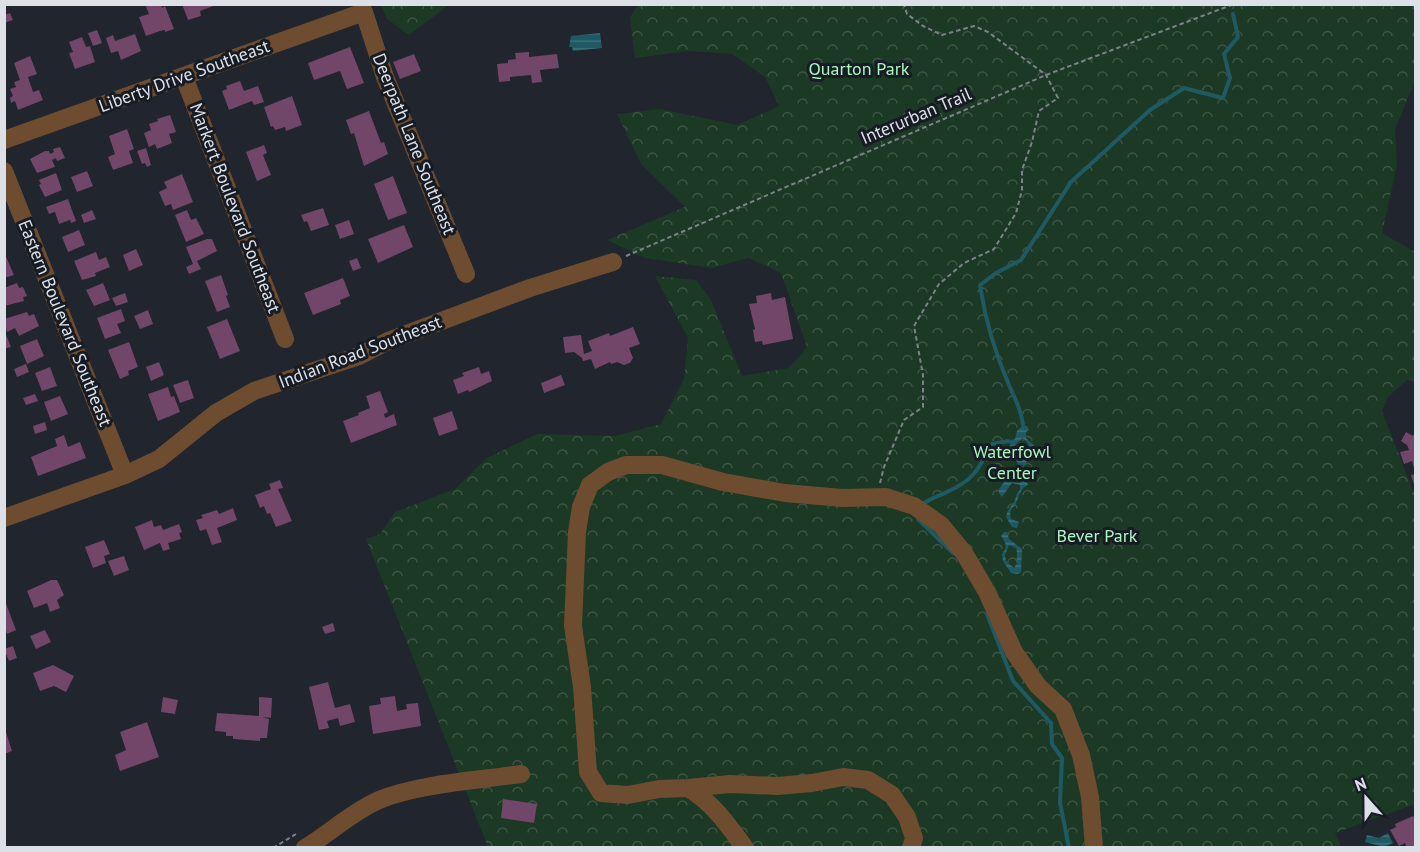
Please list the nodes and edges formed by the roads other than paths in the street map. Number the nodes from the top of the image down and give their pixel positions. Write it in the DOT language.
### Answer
graph roads {
  1 [pos="364,12"];
  2 [pos="184,77"];
  3 [pos="4,140"];
  4 [pos="4,171"];
  5 [pos="613,261"];
  6 [pos="466,274"];
  7 [pos="285,339"];
  8 [pos="125,475"];
  9 [pos="4,518"];
  10 [pos="521,774"];
  11 [pos="688,789"];
  12 [pos="304,848"];
  13 [pos="745,848"];
  14 [pos="911,848"];
  15 [pos="1094,848"];
  1 -- 2 [label="street, Liberty Drive Southeast"];
  1 -- 6 [label="street, Deerpath Lane Southeast"];
  2 -- 3 [label="street, Liberty Drive Southeast"];
  2 -- 7 [label="street, Markert Boulevard Southeast"];
  4 -- 8 [label="street, Eastern Boulevard Southeast"];
  5 -- 8 [label="street, Indian Road Southeast"];
  8 -- 9 [label="street, Indian Road Southeast"];
  10 -- 12 [label="street"];
  11 -- 13 [label="street"];
  11 -- 14 [label="street"];
  11 -- 15 [label="street"];
}
